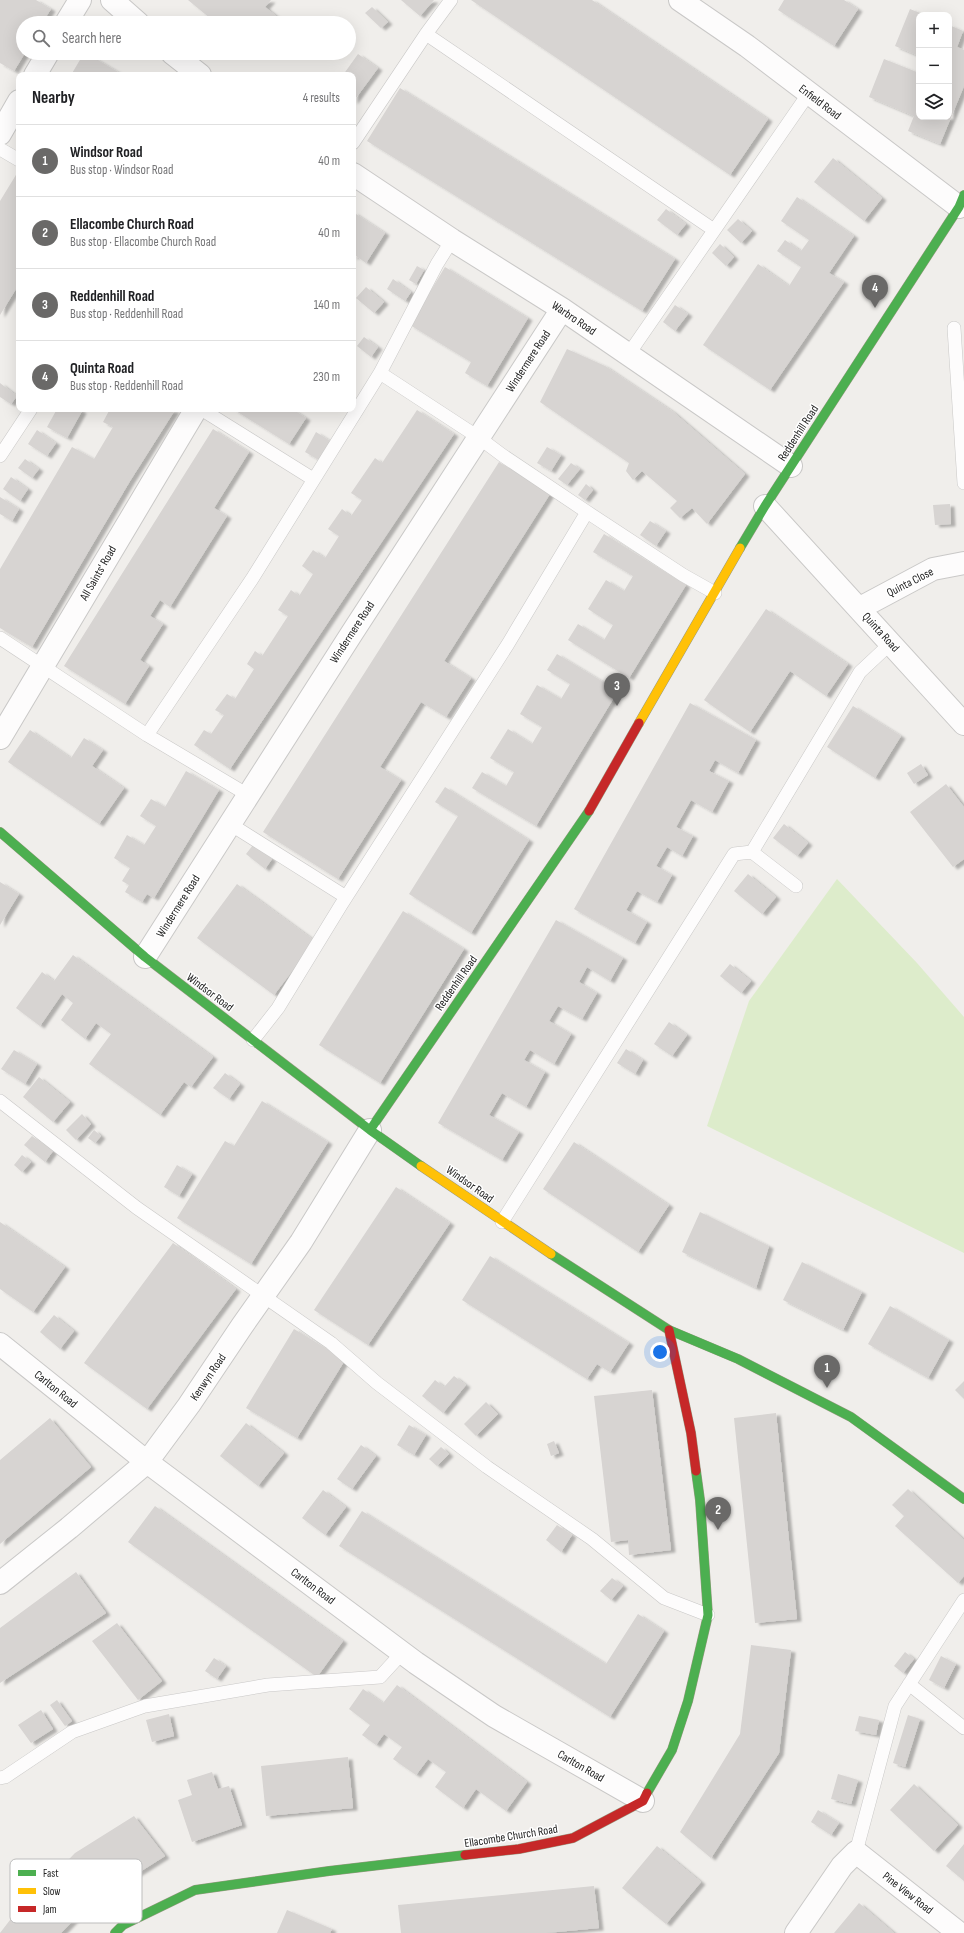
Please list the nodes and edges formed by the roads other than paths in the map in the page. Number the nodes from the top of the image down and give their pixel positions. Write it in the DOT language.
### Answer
graph roads {
  1 [pos="80,0"];
  2 [pos="112,0"];
  3 [pos="451,0"];
  4 [pos="680,0"];
  5 [pos="70,16"];
  6 [pos="130,16"];
  7 [pos="426,34"];
  8 [pos="44,60"];
  9 [pos="181,60"];
  10 [pos="36,72"];
  11 [pos="196,72"];
  12 [pos="808,93"];
  13 [pos="16,106"];
  14 [pos="0,134"];
  15 [pos="356,139"];
  16 [pos="0,149"];
  17 [pos="16,158"];
  18 [pos="356,176"];
  19 [pos="962,201"];
  20 [pos="714,230"];
  21 [pos="452,240"];
  22 [pos="562,309"];
  23 [pos="954,328"];
  24 [pos="628,355"];
  25 [pos="380,373"];
  26 [pos="356,411"];
  27 [pos="29,412"];
  28 [pos="194,412"];
  29 [pos="206,412"];
  30 [pos="355,412"];
  31 [pos="478,437"];
  32 [pos="0,456"];
  33 [pos="791,466"];
  34 [pos="313,479"];
  35 [pos="964,483"];
  36 [pos="765,506"];
  37 [pos="587,512"];
  38 [pos="964,563"];
  39 [pos="715,593"];
  40 [pos="860,608"];
  41 [pos="0,638"];
  42 [pos="891,643"];
  43 [pos="42,668"];
  44 [pos="964,724"];
  45 [pos="147,735"];
  46 [pos="0,738"];
  47 [pos="248,795"];
  48 [pos="230,824"];
  49 [pos="0,832"];
  50 [pos="752,852"];
  51 [pos="796,886"];
  52 [pos="346,897"];
  53 [pos="145,958"];
  54 [pos="253,1040"];
  55 [pos="0,1101"];
  56 [pos="370,1130"];
  57 [pos="502,1222"];
  58 [pos="263,1297"];
  59 [pos="669,1330"];
  60 [pos="0,1344"];
  61 [pos="147,1462"];
  62 [pos="964,1499"];
  63 [pos="0,1583"];
  64 [pos="964,1600"];
  65 [pos="708,1616"];
  66 [pos="402,1653"];
  67 [pos="909,1684"];
  68 [pos="964,1728"];
  69 [pos="0,1778"];
  70 [pos="643,1801"];
  71 [pos="856,1852"];
  72 [pos="142,1919"];
  73 [pos="135,1923"];
  74 [pos="122,1930"];
  75 [pos="964,1930"];
  76 [pos="796,1933"];
  77 [pos="961,1933"];
  1 -- 5 [label="street"];
  2 -- 6 [label="street"];
  3 -- 7 [label="lane"];
  4 -- 12 [label="street, Enfield Road"];
  7 -- 15 [label="lane"];
  7 -- 20 [label="lane"];
  8 -- 10 [label="street"];
  9 -- 11 [label="street"];
  12 -- 19 [label="street, Enfield Road"];
  12 -- 20 [label="lane"];
  13 -- 14 [label="street"];
  16 -- 17 [label="lane"];
  18 -- 21 [label="street, Warbro Road"];
  19 -- 33 [label="street, Reddenhill Road"];
  20 -- 24 [label="lane"];
  21 -- 22 [label="street, Warbro Road"];
  21 -- 25 [label="lane"];
  22 -- 24 [label="street, Warbro Road"];
  22 -- 31 [label="street, Windermere Road"];
  23 -- 35 [label="lane"];
  24 -- 33 [label="street, Warbro Road"];
  25 -- 26 [label="lane"];
  25 -- 31 [label="lane"];
  27 -- 32 [label="lane"];
  28 -- 43 [label="street, All Saints' Road"];
  29 -- 34 [label="lane"];
  30 -- 34 [label="lane"];
  31 -- 37 [label="lane"];
  31 -- 47 [label="street, Windermere Road"];
  33 -- 36 [label="street, Reddenhill Road"];
  34 -- 45 [label="lane"];
  36 -- 39 [label="street, Reddenhill Road"];
  36 -- 40 [label="street, Quinta Road"];
  37 -- 39 [label="lane"];
  37 -- 52 [label="lane"];
  38 -- 40 [label="street, Quinta Close"];
  39 -- 56 [label="street, Reddenhill Road"];
  40 -- 42 [label="street, Quinta Road"];
  41 -- 43 [label="lane"];
  42 -- 44 [label="street, Quinta Road"];
  42 -- 50 [label="lane"];
  43 -- 45 [label="lane"];
  43 -- 46 [label="street, All Saints' Road"];
  45 -- 47 [label="lane"];
  47 -- 48 [label="street, Windermere Road"];
  48 -- 52 [label="lane"];
  48 -- 53 [label="street, Windermere Road"];
  49 -- 53 [label="street, Windsor Road"];
  50 -- 51 [label="lane"];
  50 -- 57 [label="lane"];
  52 -- 54 [label="lane"];
  53 -- 54 [label="street, Windsor Road"];
  54 -- 56 [label="street, Windsor Road"];
  55 -- 58 [label="lane"];
  56 -- 57 [label="street, Windsor Road"];
  56 -- 58 [label="street, Kenwyn Road"];
  57 -- 59 [label="street, Windsor Road"];
  58 -- 61 [label="street, Kenwyn Road"];
  58 -- 65 [label="lane"];
  59 -- 62 [label="street, Windsor Road"];
  59 -- 65 [label="street"];
  60 -- 61 [label="street, Carlton Road"];
  61 -- 63 [label="street, Kenwyn Road"];
  61 -- 66 [label="street, Carlton Road"];
  64 -- 67 [label="lane"];
  65 -- 70 [label="street"];
  66 -- 69 [label="lane"];
  66 -- 70 [label="street, Carlton Road"];
  67 -- 68 [label="lane"];
  67 -- 71 [label="lane"];
  70 -- 72 [label="street, Ellacombe Church Road"];
  71 -- 76 [label="street"];
  71 -- 77 [label="street, Pine View Road"];
  73 -- 74 [label="street, Ellacombe Church Road"];
  75 -- 77 [label="lane"];
}
